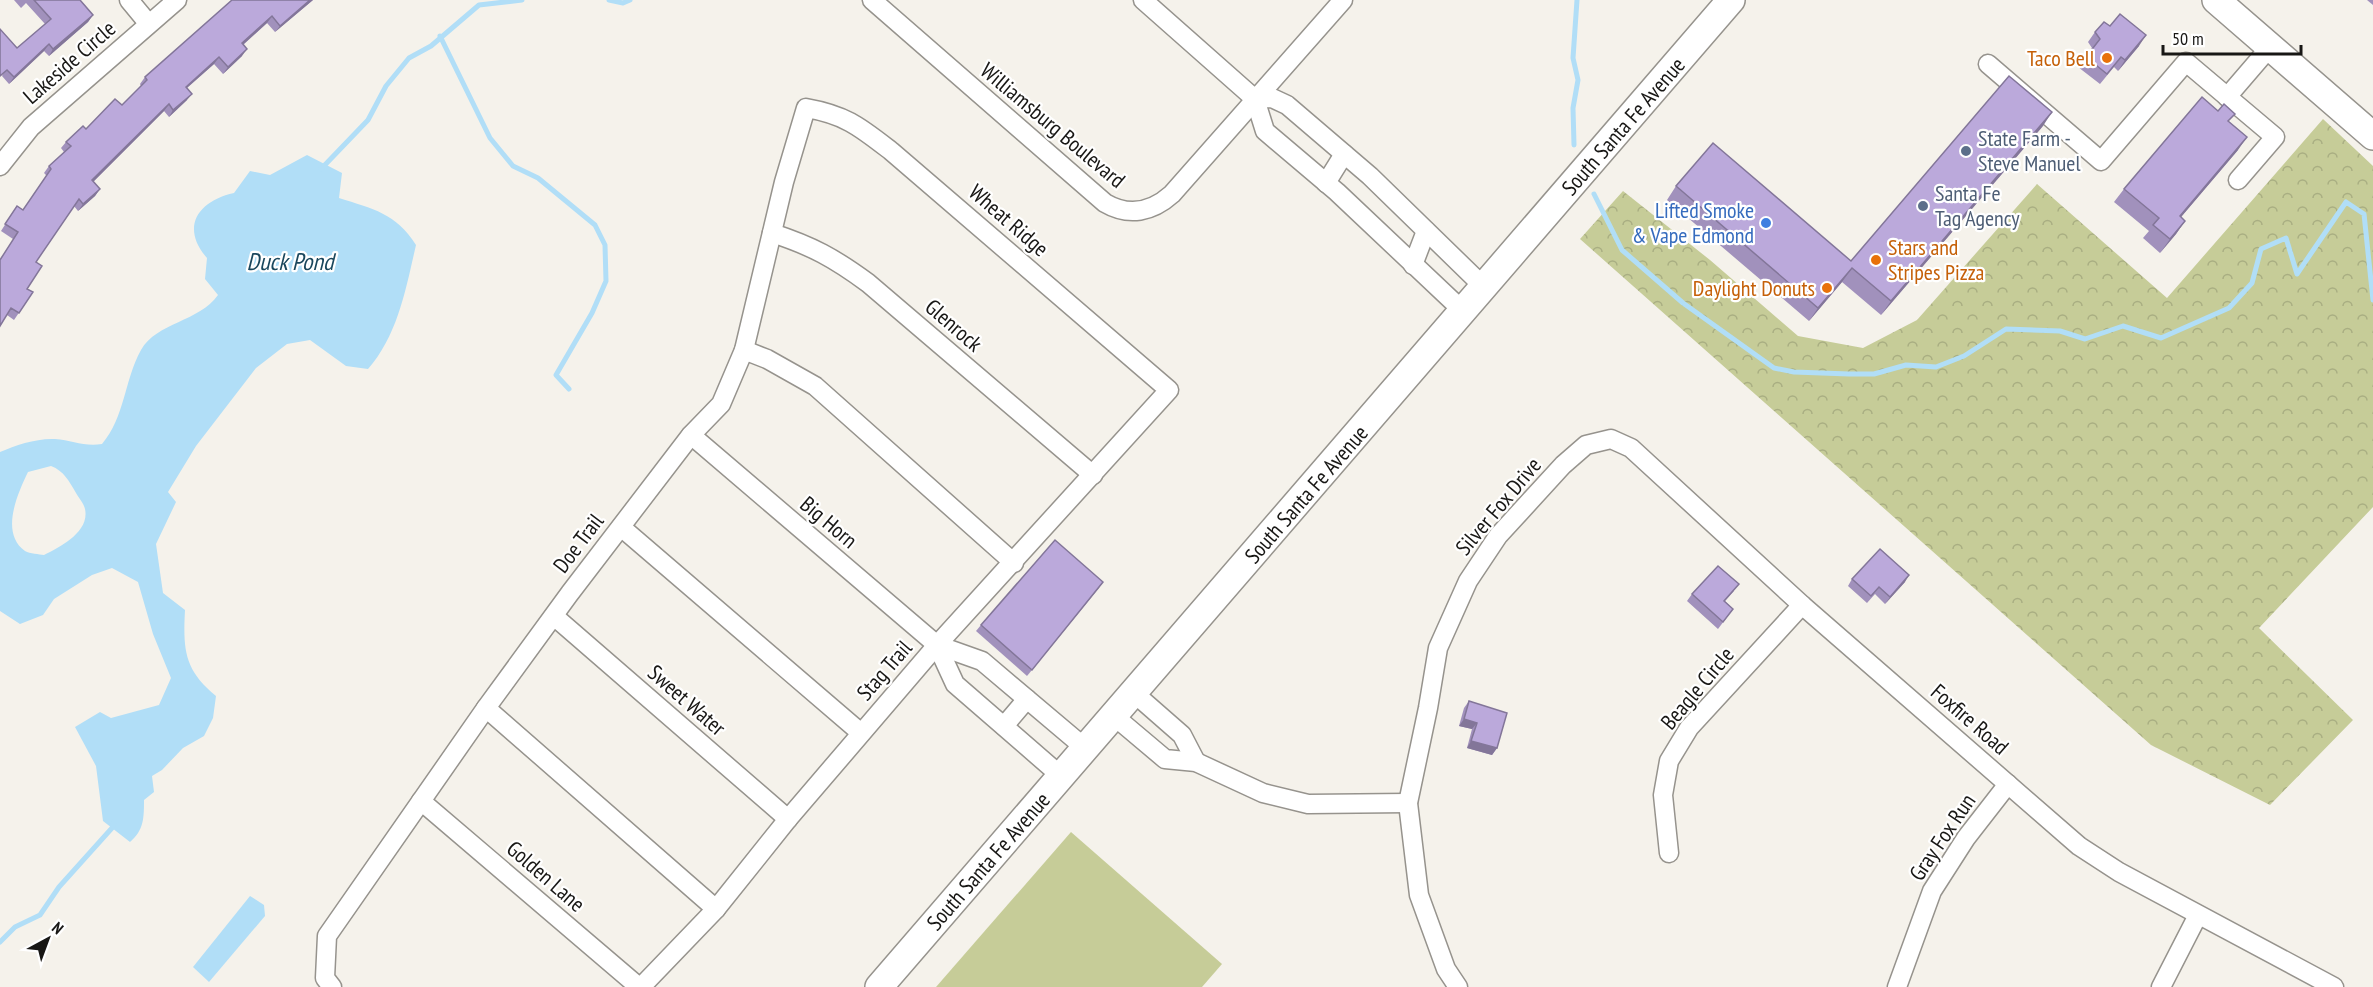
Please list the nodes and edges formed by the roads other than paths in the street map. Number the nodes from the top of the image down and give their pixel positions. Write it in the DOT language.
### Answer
graph roads {
  1 [pos="129,0"];
  2 [pos="177,0"];
  3 [pos="872,0"];
  4 [pos="1143,0"];
  5 [pos="1343,0"];
  6 [pos="1731,0"];
  7 [pos="2216,0"];
  8 [pos="148,23"];
  9 [pos="2270,47"];
  10 [pos="1988,64"];
  11 [pos="2227,96"];
  12 [pos="1255,99"];
  13 [pos="806,108"];
  14 [pos="2373,136"];
  15 [pos="1344,154"];
  16 [pos="0,166"];
  17 [pos="2238,180"];
  18 [pos="1326,183"];
  19 [pos="1426,231"];
  20 [pos="772,233"];
  21 [pos="1413,265"];
  22 [pos="1484,287"];
  23 [pos="1463,311"];
  24 [pos="744,350"];
  25 [pos="1169,390"];
  26 [pos="690,435"];
  27 [pos="1611,439"];
  28 [pos="1092,475"];
  29 [pos="621,527"];
  30 [pos="1014,563"];
  31 [pos="1802,605"];
  32 [pos="555,617"];
  33 [pos="937,645"];
  34 [pos="1134,693"];
  35 [pos="1027,699"];
  36 [pos="486,708"];
  37 [pos="1114,716"];
  38 [pos="1004,726"];
  39 [pos="861,733"];
  40 [pos="1085,748"];
  41 [pos="1196,762"];
  42 [pos="1061,776"];
  43 [pos="2008,784"];
  44 [pos="421,801"];
  45 [pos="1408,803"];
  46 [pos="788,819"];
  47 [pos="1669,853"];
  48 [pos="716,909"];
  49 [pos="2198,915"];
  50 [pos="329,982"];
  51 [pos="640,987"];
  52 [pos="879,987"];
  53 [pos="1458,987"];
  54 [pos="1897,987"];
  55 [pos="2161,987"];
  56 [pos="2334,987"];
  1 -- 8 [label="street"];
  2 -- 8 [label="street, Lakeside Circle"];
  3 -- 12 [label="street, Williamsburg Boulevard"];
  4 -- 12 [label="street"];
  5 -- 12 [label="street, Williamsburg Boulevard"];
  6 -- 22 [label="main road, South Santa Fe Avenue"];
  7 -- 9 [label="main road"];
  8 -- 16 [label="street, Lakeside Circle"];
  9 -- 11 [label="street"];
  9 -- 14 [label="main road"];
  10 -- 11 [label="street"];
  11 -- 17 [label="street"];
  12 -- 15 [label="street"];
  12 -- 18 [label="street"];
  13 -- 20 [label="street, Doe Trail"];
  13 -- 25 [label="street, Wheat Ridge"];
  15 -- 18 [label="street"];
  15 -- 19 [label="street"];
  18 -- 21 [label="street"];
  19 -- 21 [label="street"];
  19 -- 22 [label="street"];
  20 -- 24 [label="street, Doe Trail"];
  20 -- 28 [label="street, Glenrock"];
  21 -- 23 [label="street"];
  22 -- 23 [label="main road, South Santa Fe Avenue"];
  23 -- 34 [label="main road, South Santa Fe Avenue"];
  24 -- 26 [label="street, Doe Trail"];
  24 -- 30 [label="street"];
  25 -- 28 [label="street, Stag Trail"];
  26 -- 29 [label="street, Doe Trail"];
  26 -- 33 [label="street, Big Horn"];
  27 -- 31 [label="street, Foxfire Road"];
  27 -- 45 [label="street, Silver Fox Drive"];
  28 -- 30 [label="street, Stag Trail"];
  29 -- 32 [label="street, Doe Trail"];
  29 -- 39 [label="street"];
  30 -- 33 [label="street, Stag Trail"];
  31 -- 43 [label="street, Foxfire Road"];
  31 -- 47 [label="street, Beagle Circle"];
  32 -- 36 [label="street, Doe Trail"];
  32 -- 46 [label="street, Sweet Water"];
  33 -- 35 [label="street, Big Horn"];
  33 -- 38 [label="street, Big Horn"];
  33 -- 39 [label="street, Stag Trail"];
  34 -- 37 [label="main road, South Santa Fe Avenue"];
  34 -- 41 [label="street"];
  35 -- 38 [label="street"];
  35 -- 40 [label="street, Big Horn"];
  36 -- 44 [label="street, Doe Trail"];
  36 -- 48 [label="street"];
  37 -- 40 [label="main road, South Santa Fe Avenue"];
  37 -- 41 [label="street"];
  38 -- 42 [label="street, Big Horn"];
  39 -- 46 [label="street, Stag Trail"];
  40 -- 42 [label="main road, South Santa Fe Avenue"];
  41 -- 45 [label="street"];
  42 -- 52 [label="main road, South Santa Fe Avenue"];
  43 -- 49 [label="street, Foxfire Road"];
  43 -- 54 [label="street, Gray Fox Run"];
  44 -- 50 [label="street, Doe Trail"];
  44 -- 51 [label="street, Golden Lane"];
  45 -- 53 [label="street, Silver Fox Drive"];
  46 -- 48 [label="street, Stag Trail"];
  48 -- 51 [label="street, Stag Trail"];
  49 -- 55 [label="street"];
  49 -- 56 [label="street, Foxfire Road"];
}
